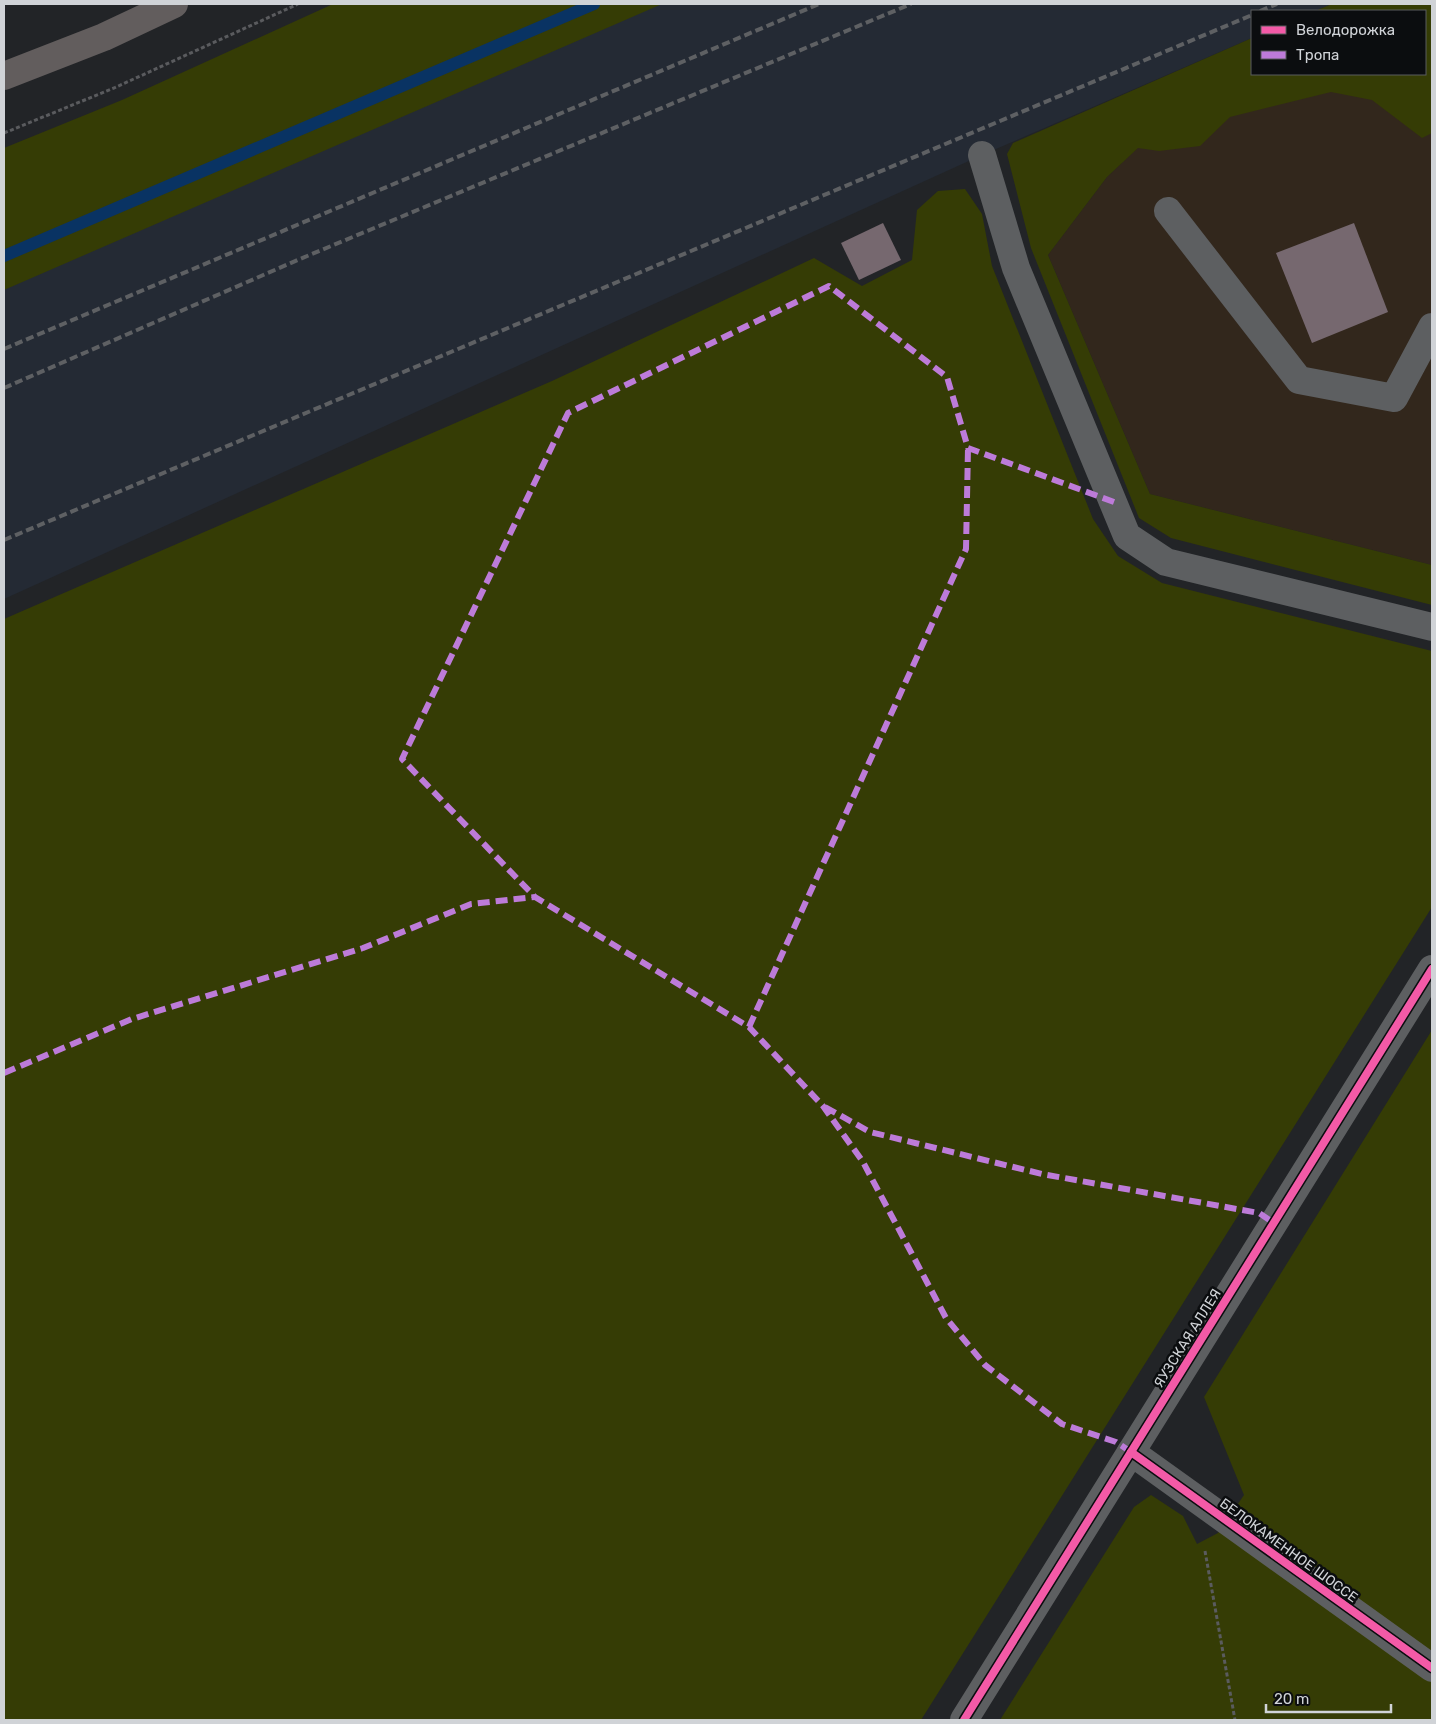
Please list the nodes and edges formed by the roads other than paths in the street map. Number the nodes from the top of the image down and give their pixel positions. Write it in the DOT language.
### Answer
graph roads {
  1 [pos="174,4"];
  2 [pos="4,76"];
  3 [pos="982,155"];
  4 [pos="1168,211"];
  5 [pos="1432,327"];
  6 [pos="1432,627"];
  7 [pos="1432,969"];
  8 [pos="1131,1452"];
  9 [pos="1432,1668"];
  10 [pos="964,1720"];
  1 -- 2 [label="main road"];
  3 -- 6 [label="street"];
  4 -- 5 [label="street"];
  7 -- 8 [label="street, ЯУЗСКАЯ АЛЛЕЯ"];
  8 -- 9 [label="street, БЕЛОКАМЕННОЕ ШОССЕ"];
  8 -- 10 [label="street, ЯУЗСКАЯ АЛЛЕЯ"];
}
